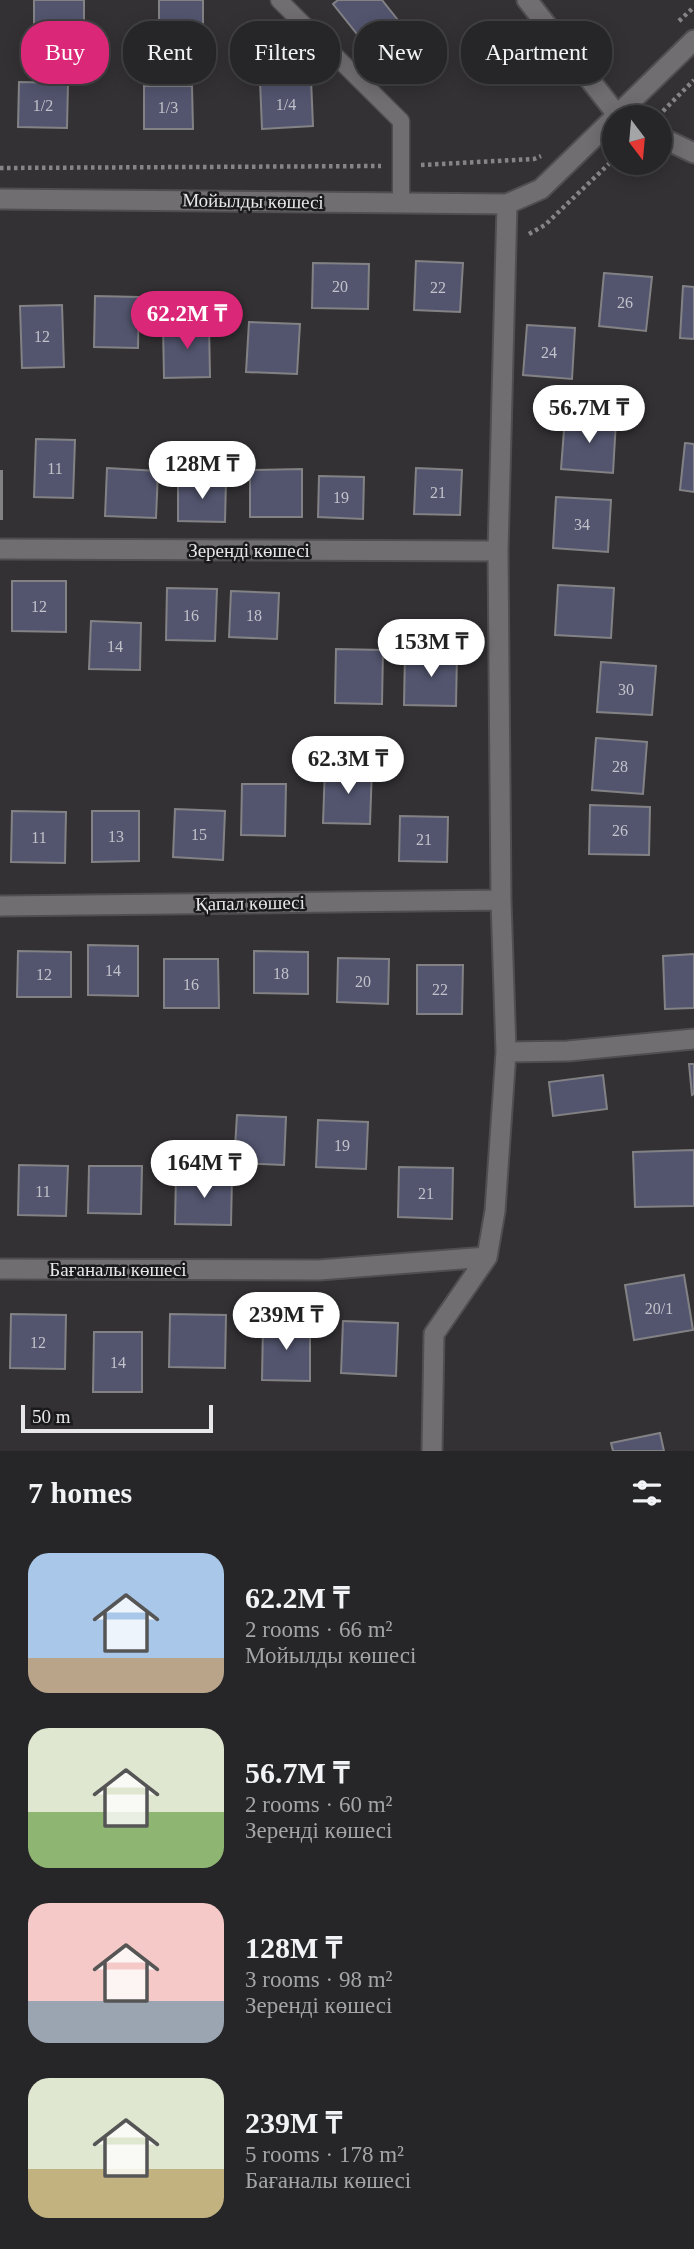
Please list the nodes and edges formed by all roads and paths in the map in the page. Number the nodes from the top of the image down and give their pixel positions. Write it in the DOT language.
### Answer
graph roads {
  1 [pos="279,0"];
  2 [pos="527,0"];
  3 [pos="694,7"];
  4 [pos="677,23"];
  5 [pos="694,40"];
  6 [pos="694,80"];
  7 [pos="607,105"];
  8 [pos="628,105"];
  9 [pos="669,105"];
  10 [pos="602,130"];
  11 [pos="672,142"];
  12 [pos="694,153"];
  13 [pos="544,155"];
  14 [pos="401,166"];
  15 [pos="0,168"];
  16 [pos="602,170"];
  17 [pos="0,199"];
  18 [pos="401,202"];
  19 [pos="507,204"];
  20 [pos="506,238"];
  21 [pos="0,549"];
  22 [pos="498,551"];
  23 [pos="500,900"];
  24 [pos="0,906"];
  25 [pos="694,1039"];
  26 [pos="506,1052"];
  27 [pos="487,1257"];
  28 [pos="0,1269"];
  29 [pos="432,1451"];
  1 -- 14 [label="lane"];
  2 -- 7 [label="street"];
  3 -- 4 [label="path"];
  5 -- 8 [label="street"];
  6 -- 9 [label="path"];
  10 -- 19 [label="street"];
  11 -- 12 [label="street"];
  13 -- 14 [label="path"];
  14 -- 15 [label="path"];
  14 -- 18 [label="lane"];
  16 -- 20 [label="path"];
  17 -- 18 [label="street, Мойылды көшесі"];
  18 -- 19 [label="street, Мойылды көшесі"];
  19 -- 20 [label="street"];
  20 -- 22 [label="street"];
  21 -- 22 [label="street, Зеренді көшесі"];
  22 -- 23 [label="street"];
  23 -- 24 [label="street, Қапал көшесі"];
  23 -- 26 [label="street"];
  25 -- 26 [label="street"];
  26 -- 27 [label="street"];
  27 -- 28 [label="street, Бағаналы көшесі"];
  27 -- 29 [label="street"];
}
